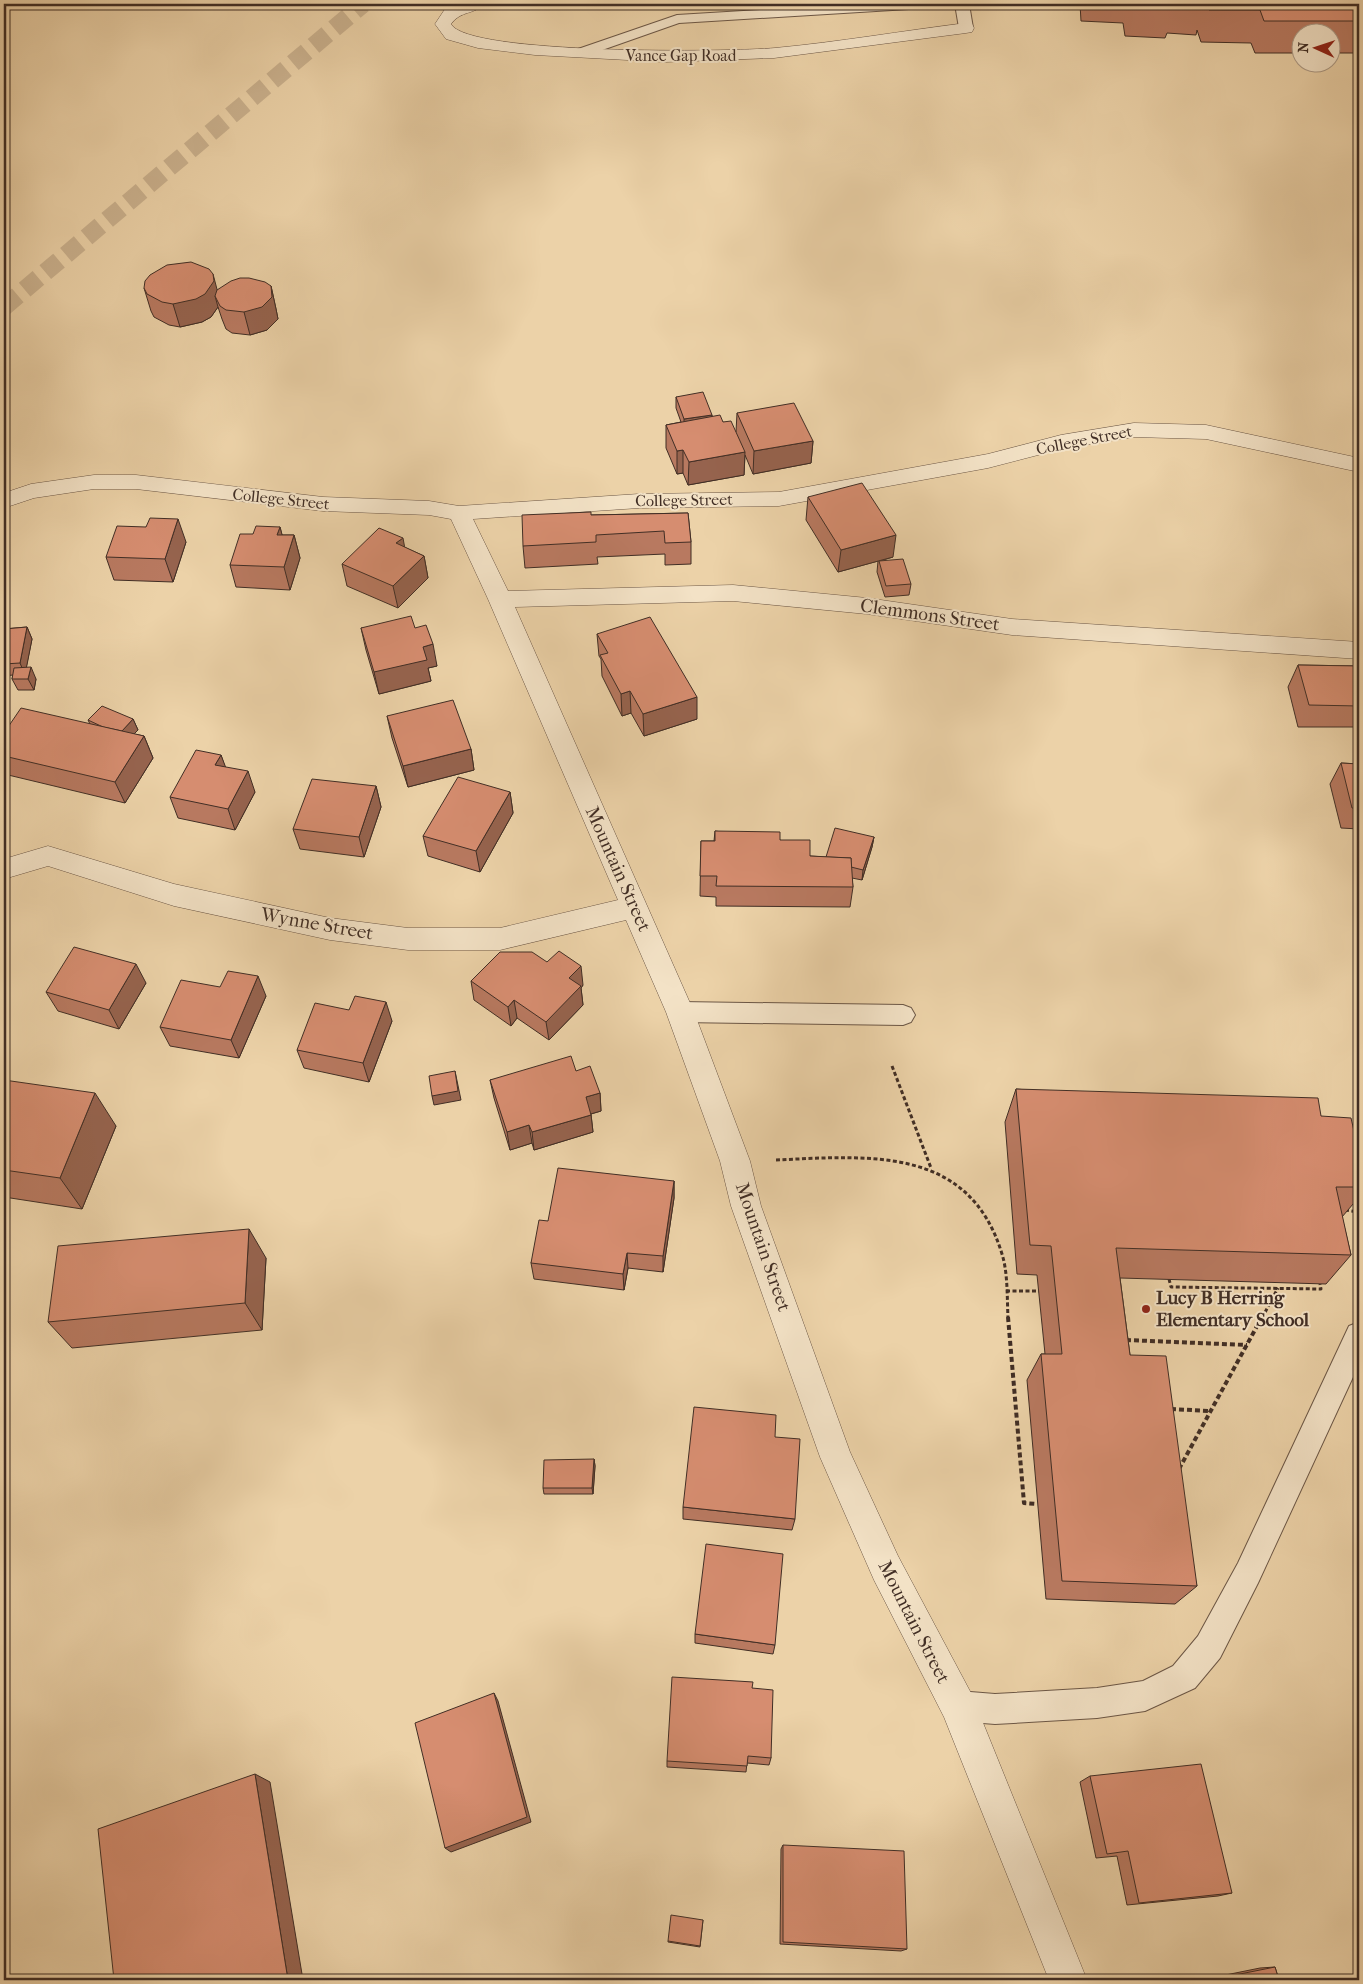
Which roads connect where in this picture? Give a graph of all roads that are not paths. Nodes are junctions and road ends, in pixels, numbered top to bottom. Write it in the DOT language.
graph roads {
  1 [pos="475,4"];
  2 [pos="925,4"];
  3 [pos="962,4"];
  4 [pos="966,28"];
  5 [pos="584,52"];
  6 [pos="1359,465"];
  7 [pos="4,501"];
  8 [pos="459,513"];
  9 [pos="500,599"];
  10 [pos="1359,650"];
  11 [pos="4,869"];
  12 [pos="635,907"];
  13 [pos="680,1012"];
  14 [pos="903,1015"];
  15 [pos="1359,1335"];
  16 [pos="958,1706"];
  17 [pos="1068,1980"];
  1 -- 5 [label="street, Vance Gap Road"];
  2 -- 5 [label="lane"];
  3 -- 4 [label="lane"];
  4 -- 5 [label="street, Vance Gap Road"];
  6 -- 8 [label="street, College Street"];
  7 -- 8 [label="street, College Street"];
  8 -- 9 [label="street, Mountain Street"];
  9 -- 10 [label="street, Clemmons Street"];
  9 -- 12 [label="street, Mountain Street"];
  11 -- 12 [label="street, Wynne Street"];
  12 -- 13 [label="street, Mountain Street"];
  13 -- 14 [label="lane"];
  13 -- 16 [label="street, Mountain Street"];
  15 -- 16 [label="lane"];
  16 -- 17 [label="street, Mountain Street"];
}
